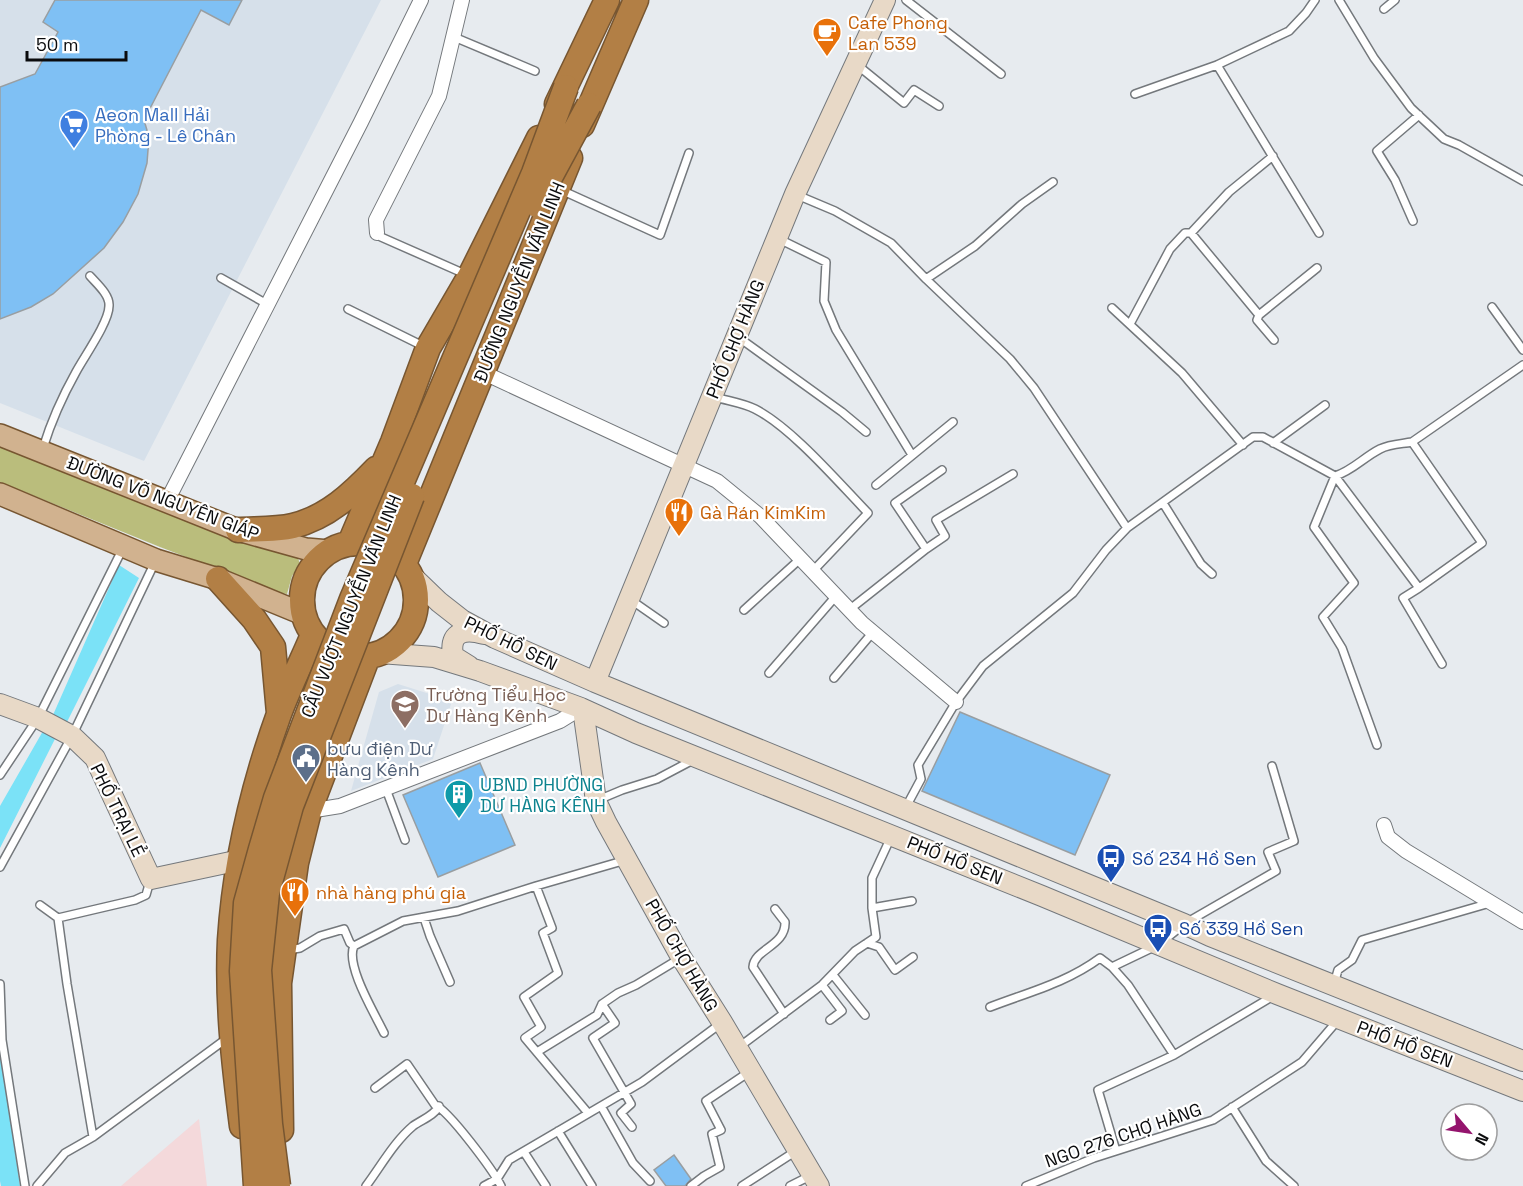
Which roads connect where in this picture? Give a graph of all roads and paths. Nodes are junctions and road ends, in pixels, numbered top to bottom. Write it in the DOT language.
graph roads {
  1 [pos="421,0"];
  2 [pos="462,0"];
  3 [pos="607,0"];
  4 [pos="636,0"];
  5 [pos="885,0"];
  6 [pos="906,0"];
  7 [pos="1315,0"];
  8 [pos="1339,0"];
  9 [pos="1395,0"];
  10 [pos="1384,9"];
  11 [pos="454,37"];
  12 [pos="855,64"];
  13 [pos="1217,65"];
  14 [pos="535,71"];
  15 [pos="1001,74"];
  16 [pos="567,87"];
  17 [pos="1135,94"];
  18 [pos="589,105"];
  19 [pos="939,106"];
  20 [pos="1419,116"];
  21 [pos="689,153"];
  22 [pos="1273,156"];
  23 [pos="1523,181"];
  24 [pos="1053,182"];
  25 [pos="558,188"];
  26 [pos="795,194"];
  27 [pos="1413,221"];
  28 [pos="377,233"];
  29 [pos="1191,233"];
  30 [pos="1319,233"];
  31 [pos="776,238"];
  32 [pos="1317,268"];
  33 [pos="90,276"];
  34 [pos="470,276"];
  35 [pos="220,278"];
  36 [pos="926,279"];
  37 [pos="267,304"];
  38 [pos="1492,307"];
  39 [pos="1112,308"];
  40 [pos="348,309"];
  41 [pos="1259,315"];
  42 [pos="1130,324"];
  43 [pos="736,336"];
  44 [pos="1274,340"];
  45 [pos="428,348"];
  46 [pos="1523,350"];
  47 [pos="1523,365"];
  48 [pos="482,372"];
  49 [pos="711,396"];
  50 [pos="1325,405"];
  51 [pos="953,422"];
  52 [pos="866,432"];
  53 [pos="0,435"];
  54 [pos="1273,442"];
  55 [pos="1412,442"];
  56 [pos="1243,445"];
  57 [pos="389,450"];
  58 [pos="42,451"];
  59 [pos="447,455"];
  60 [pos="912,455"];
  61 [pos="684,466"];
  62 [pos="942,470"];
  63 [pos="1013,474"];
  64 [pos="1335,476"];
  65 [pos="876,485"];
  66 [pos="0,494"];
  67 [pos="166,503"];
  68 [pos="1163,503"];
  69 [pos="1128,528"];
  70 [pos="238,530"];
  71 [pos="124,546"];
  72 [pos="340,547"];
  73 [pos="926,549"];
  74 [pos="800,559"];
  75 [pos="156,560"];
  76 [pos="407,569"];
  77 [pos="812,572"];
  78 [pos="1212,574"];
  79 [pos="218,579"];
  80 [pos="1419,588"];
  81 [pos="836,596"];
  82 [pos="629,599"];
  83 [pos="744,610"];
  84 [pos="849,610"];
  85 [pos="664,623"];
  86 [pos="308,624"];
  87 [pos="873,632"];
  88 [pos="495,638"];
  89 [pos="374,655"];
  90 [pos="1442,664"];
  91 [pos="480,671"];
  92 [pos="769,673"];
  93 [pos="834,678"];
  94 [pos="595,682"];
  95 [pos="956,702"];
  96 [pos="0,704"];
  97 [pos="582,709"];
  98 [pos="279,714"];
  99 [pos="38,718"];
  100 [pos="72,736"];
  101 [pos="272,738"];
  102 [pos="1377,745"];
  103 [pos="330,755"];
  104 [pos="698,757"];
  105 [pos="1272,766"];
  106 [pos="0,775"];
  107 [pos="386,789"];
  108 [pos="596,801"];
  109 [pos="904,808"];
  110 [pos="309,811"];
  111 [pos="1384,825"];
  112 [pos="893,835"];
  113 [pos="405,840"];
  114 [pos="240,860"];
  115 [pos="628,860"];
  116 [pos="0,867"];
  117 [pos="151,879"];
  118 [pos="536,886"];
  119 [pos="912,901"];
  120 [pos="1490,903"];
  121 [pos="40,905"];
  122 [pos="872,908"];
  123 [pos="775,909"];
  124 [pos="58,918"];
  125 [pos="424,918"];
  126 [pos="1523,922"];
  127 [pos="1184,924"];
  128 [pos="1210,936"];
  129 [pos="867,943"];
  130 [pos="1158,945"];
  131 [pos="354,946"];
  132 [pos="284,949"];
  133 [pos="681,957"];
  134 [pos="913,957"];
  135 [pos="1201,963"];
  136 [pos="1112,968"];
  137 [pos="833,975"];
  138 [pos="450,982"];
  139 [pos="0,984"];
  140 [pos="822,985"];
  141 [pos="1333,986"];
  142 [pos="1277,994"];
  143 [pos="602,1004"];
  144 [pos="990,1007"];
  145 [pos="784,1014"];
  146 [pos="865,1015"];
  147 [pos="1339,1018"];
  148 [pos="830,1020"];
  149 [pos="722,1022"];
  150 [pos="384,1034"];
  151 [pos="231,1036"];
  152 [pos="737,1049"];
  153 [pos="537,1052"];
  154 [pos="1174,1055"];
  155 [pos="1523,1061"];
  156 [pos="751,1071"];
  157 [pos="375,1088"];
  158 [pos="1523,1091"];
  159 [pos="625,1092"];
  160 [pos="439,1106"];
  161 [pos="601,1106"];
  162 [pos="1232,1107"];
  163 [pos="588,1113"];
  164 [pos="632,1127"];
  165 [pos="558,1131"];
  166 [pos="93,1137"];
  167 [pos="798,1150"];
  168 [pos="1116,1151"];
  169 [pos="524,1152"];
  170 [pos="816,1180"];
  171 [pos="650,1181"];
  172 [pos="499,1182"];
  173 [pos="25,1186"];
  174 [pos="37,1186"];
  175 [pos="254,1186"];
  176 [pos="278,1186"];
  177 [pos="366,1186"];
  178 [pos="484,1186"];
  179 [pos="546,1186"];
  180 [pos="592,1186"];
  181 [pos="692,1186"];
  182 [pos="743,1186"];
  183 [pos="790,1186"];
  184 [pos="1026,1186"];
  185 [pos="1294,1186"];
  1 -- 37 [label="street"];
  2 -- 11 [label="street"];
  3 -- 16 [label="highway"];
  4 -- 18 [label="highway, ĐƯỜNG NGUYỄN VĂN LINH"];
  5 -- 12 [label="main road, PHỐ CHỢ HÀNG"];
  6 -- 15 [label="lane"];
  7 -- 13 [label="lane"];
  8 -- 20 [label="lane"];
  9 -- 10 [label="lane"];
  11 -- 14 [label="lane"];
  11 -- 28 [label="street"];
  12 -- 19 [label="lane"];
  12 -- 26 [label="main road, PHỐ CHỢ HÀNG"];
  13 -- 17 [label="lane"];
  13 -- 22 [label="lane"];
  16 -- 34 [label="highway"];
  16 -- 175 [label="highway, CẦU VƯỢT NGUYỄN VĂN LINH, bridge"];
  18 -- 25 [label="highway, ĐƯỜNG NGUYỄN VĂN LINH"];
  18 -- 176 [label="highway, CẦU VƯỢT NGUYỄN VĂN LINH, bridge"];
  20 -- 23 [label="lane"];
  20 -- 27 [label="lane"];
  21 -- 25 [label="lane"];
  22 -- 29 [label="lane"];
  22 -- 30 [label="lane"];
  24 -- 36 [label="lane"];
  25 -- 48 [label="highway, ĐƯỜNG NGUYỄN VĂN LINH"];
  26 -- 31 [label="main road, PHỐ CHỢ HÀNG"];
  26 -- 36 [label="lane"];
  28 -- 34 [label="lane"];
  29 -- 41 [label="lane"];
  29 -- 42 [label="lane"];
  31 -- 43 [label="main road, PHỐ CHỢ HÀNG"];
  31 -- 60 [label="lane"];
  32 -- 41 [label="lane"];
  33 -- 58 [label="lane"];
  34 -- 45 [label="highway"];
  35 -- 37 [label="lane"];
  36 -- 69 [label="lane"];
  37 -- 67 [label="street"];
  38 -- 46 [label="lane"];
  39 -- 42 [label="lane"];
  40 -- 45 [label="lane"];
  41 -- 44 [label="lane"];
  42 -- 56 [label="lane"];
  43 -- 49 [label="main road, PHỐ CHỢ HÀNG"];
  43 -- 52 [label="lane"];
  45 -- 57 [label="highway"];
  47 -- 55 [label="lane"];
  48 -- 59 [label="highway, ĐƯỜNG NGUYỄN VĂN LINH"];
  48 -- 61 [label="street"];
  49 -- 61 [label="main road, PHỐ CHỢ HÀNG"];
  49 -- 77 [label="lane"];
  50 -- 54 [label="lane"];
  51 -- 60 [label="lane"];
  53 -- 58 [label="main road, ĐƯỜNG VÕ NGUYÊN GIÁP"];
  54 -- 56 [label="lane"];
  54 -- 64 [label="lane"];
  55 -- 64 [label="lane"];
  55 -- 80 [label="lane"];
  56 -- 68 [label="lane"];
  57 -- 59 [label="highway"];
  57 -- 70 [label="highway"];
  57 -- 72 [label="highway"];
  58 -- 67 [label="main road, ĐƯỜNG VÕ NGUYÊN GIÁP"];
  59 -- 76 [label="highway, ĐƯỜNG NGUYỄN VĂN LINH"];
  60 -- 65 [label="lane"];
  61 -- 74 [label="street"];
  61 -- 82 [label="main road, PHỐ CHỢ HÀNG"];
  62 -- 73 [label="lane"];
  63 -- 73 [label="lane"];
  64 -- 80 [label="lane"];
  64 -- 102 [label="lane"];
  66 -- 71 [label="main road"];
  67 -- 70 [label="main road, ĐƯỜNG VÕ NGUYÊN GIÁP"];
  68 -- 69 [label="lane"];
  68 -- 78 [label="lane"];
  69 -- 95 [label="lane"];
  70 -- 72 [label="main road, ĐƯỜNG VÕ NGUYÊN GIÁP"];
  71 -- 75 [label="main road"];
  71 -- 99 [label="lane"];
  72 -- 76 [label="highway"];
  72 -- 86 [label="highway"];
  73 -- 84 [label="lane"];
  74 -- 77 [label="street"];
  74 -- 83 [label="lane"];
  75 -- 79 [label="main road"];
  75 -- 100 [label="lane"];
  76 -- 88 [label="main road, PHỐ HỒ SEN"];
  76 -- 89 [label="highway"];
  77 -- 81 [label="street"];
  79 -- 86 [label="main road"];
  79 -- 98 [label="highway"];
  80 -- 90 [label="lane"];
  81 -- 84 [label="street"];
  81 -- 92 [label="lane"];
  82 -- 85 [label="lane"];
  82 -- 94 [label="main road, PHỐ CHỢ HÀNG"];
  84 -- 87 [label="street"];
  86 -- 89 [label="highway"];
  86 -- 98 [label="highway"];
  87 -- 93 [label="lane"];
  87 -- 95 [label="street"];
  88 -- 91 [label="main road"];
  88 -- 94 [label="main road, PHỐ HỒ SEN"];
  89 -- 91 [label="main road, PHỐ HỒ SEN"];
  89 -- 103 [label="highway"];
  91 -- 97 [label="main road, PHỐ HỒ SEN"];
  94 -- 109 [label="main road, PHỐ HỒ SEN"];
  95 -- 109 [label="lane"];
  96 -- 99 [label="main road, PHỐ TRẠI LẺ"];
  97 -- 104 [label="main road, PHỐ HỒ SEN"];
  97 -- 107 [label="street"];
  97 -- 108 [label="main road, PHỐ CHỢ HÀNG"];
  98 -- 101 [label="highway"];
  99 -- 100 [label="main road, PHỐ TRẠI LẺ"];
  99 -- 106 [label="lane"];
  100 -- 116 [label="lane"];
  100 -- 117 [label="main road, PHỐ TRẠI LẺ"];
  101 -- 103 [label="highway"];
  101 -- 114 [label="highway"];
  103 -- 110 [label="highway"];
  104 -- 108 [label="lane"];
  104 -- 112 [label="main road, PHỐ HỒ SEN"];
  105 -- 127 [label="lane"];
  107 -- 110 [label="street"];
  107 -- 113 [label="lane"];
  108 -- 115 [label="main road, PHỐ CHỢ HÀNG"];
  109 -- 127 [label="main road, PHỐ HỒ SEN"];
  110 -- 132 [label="highway"];
  111 -- 120 [label="street"];
  112 -- 122 [label="lane"];
  112 -- 130 [label="main road, PHỐ HỒ SEN"];
  114 -- 117 [label="main road, PHỐ TRẠI LẺ"];
  114 -- 151 [label="highway"];
  115 -- 118 [label="lane"];
  115 -- 133 [label="main road, PHỐ CHỢ HÀNG"];
  117 -- 124 [label="lane"];
  118 -- 125 [label="lane"];
  118 -- 153 [label="lane"];
  119 -- 122 [label="lane"];
  120 -- 126 [label="street"];
  120 -- 141 [label="lane"];
  121 -- 124 [label="lane"];
  122 -- 129 [label="lane"];
  123 -- 145 [label="lane"];
  124 -- 166 [label="lane"];
  125 -- 131 [label="lane"];
  125 -- 138 [label="lane"];
  127 -- 128 [label="main road, PHỐ HỒ SEN"];
  127 -- 130 [label="lane"];
  128 -- 135 [label="main road"];
  128 -- 141 [label="main road, PHỐ HỒ SEN"];
  129 -- 134 [label="lane"];
  129 -- 137 [label="lane"];
  130 -- 135 [label="main road, PHỐ HỒ SEN"];
  130 -- 136 [label="lane"];
  131 -- 132 [label="lane"];
  131 -- 150 [label="lane"];
  132 -- 176 [label="highway"];
  133 -- 143 [label="lane"];
  133 -- 149 [label="main road, PHỐ CHỢ HÀNG"];
  135 -- 142 [label="main road, PHỐ HỒ SEN"];
  136 -- 144 [label="lane"];
  136 -- 154 [label="lane"];
  137 -- 140 [label="lane"];
  137 -- 146 [label="lane"];
  139 -- 173 [label="lane"];
  140 -- 145 [label="lane"];
  140 -- 148 [label="lane"];
  141 -- 155 [label="main road, PHỐ HỒ SEN"];
  142 -- 147 [label="main road, PHỐ HỒ SEN"];
  142 -- 154 [label="lane"];
  143 -- 153 [label="lane"];
  143 -- 159 [label="lane"];
  145 -- 152 [label="lane"];
  147 -- 158 [label="main road, PHỐ HỒ SEN"];
  147 -- 162 [label="lane, NGO 276 CHỢ HÀNG"];
  149 -- 152 [label="main road, PHỐ CHỢ HÀNG"];
  149 -- 159 [label="lane"];
  151 -- 166 [label="lane"];
  151 -- 175 [label="highway"];
  152 -- 156 [label="main road, PHỐ CHỢ HÀNG"];
  153 -- 163 [label="lane"];
  154 -- 168 [label="lane"];
  156 -- 167 [label="main road, PHỐ CHỢ HÀNG"];
  156 -- 181 [label="lane"];
  157 -- 160 [label="lane"];
  159 -- 161 [label="lane"];
  159 -- 164 [label="lane"];
  160 -- 172 [label="lane"];
  160 -- 177 [label="lane"];
  161 -- 163 [label="lane"];
  161 -- 171 [label="lane"];
  162 -- 168 [label="lane, NGO 276 CHỢ HÀNG"];
  162 -- 185 [label="lane"];
  163 -- 165 [label="lane"];
  165 -- 169 [label="lane"];
  165 -- 180 [label="lane"];
  166 -- 174 [label="lane"];
  167 -- 170 [label="main road, PHỐ CHỢ HÀNG"];
  167 -- 182 [label="lane"];
  168 -- 184 [label="lane, NGO 276 CHỢ HÀNG"];
  169 -- 172 [label="lane"];
  169 -- 179 [label="lane"];
  170 -- 183 [label="lane"];
  172 -- 178 [label="lane"];
}
